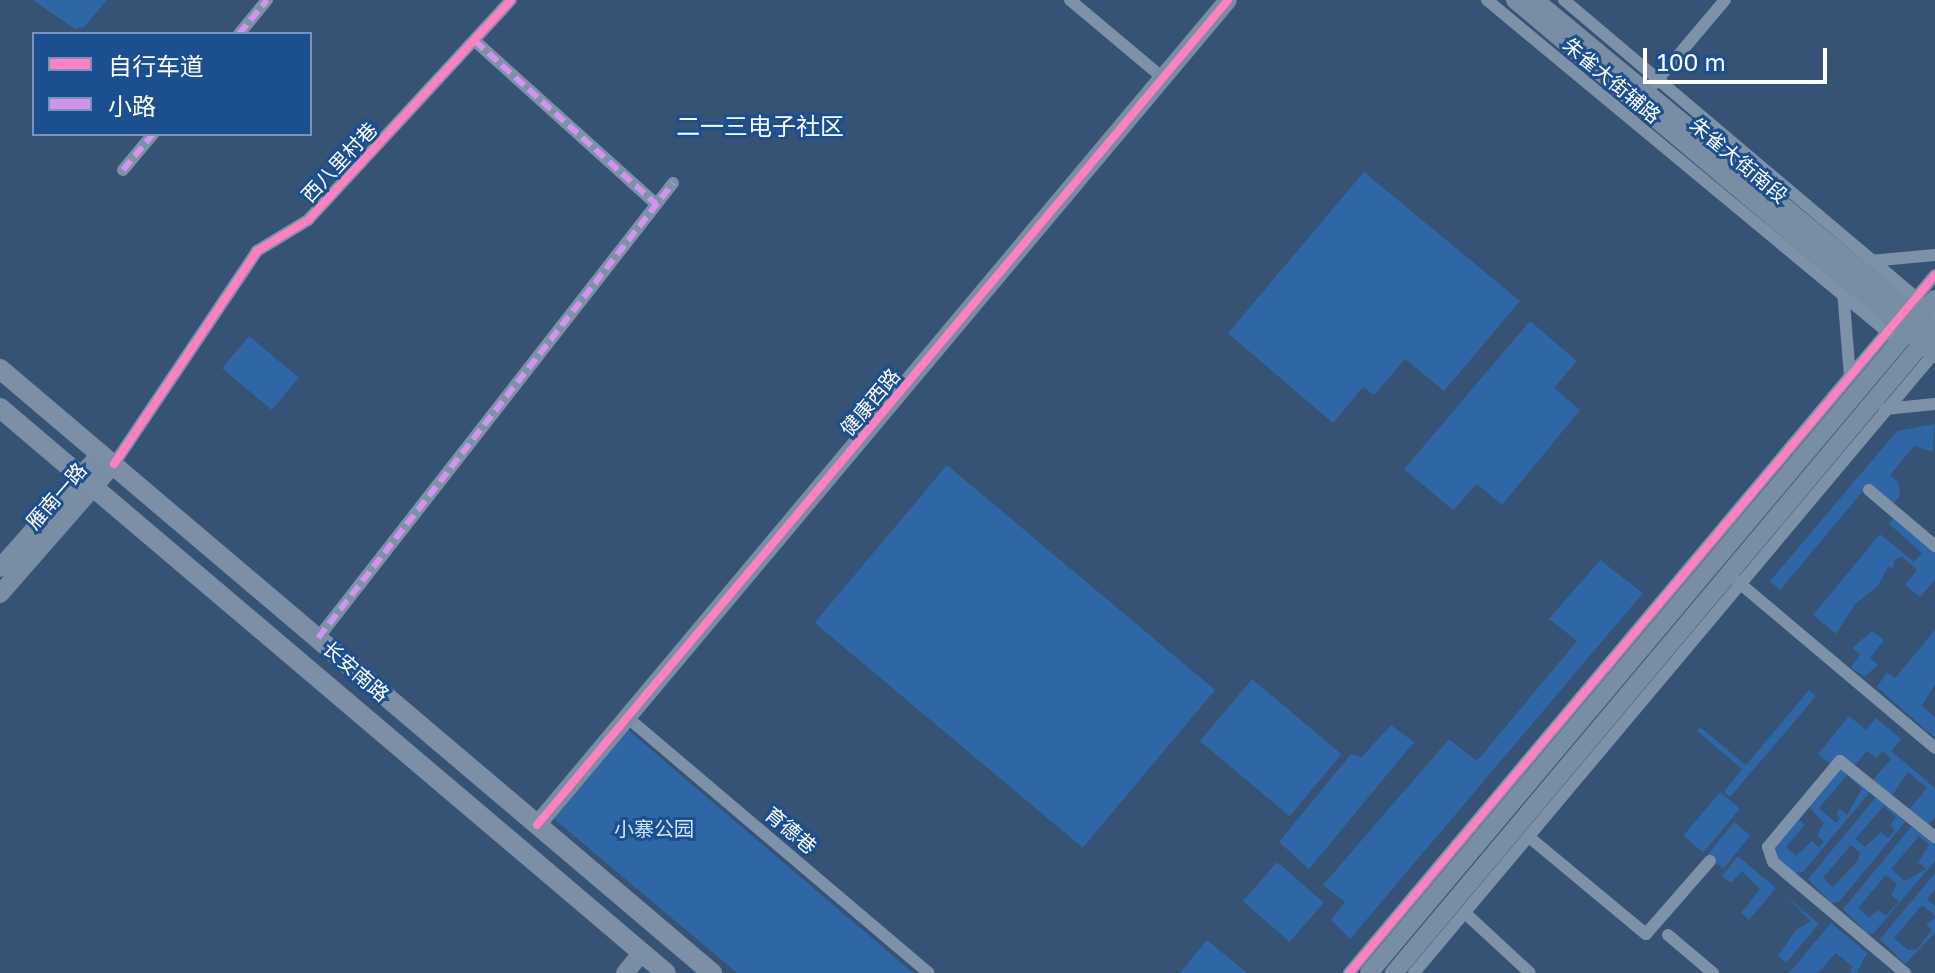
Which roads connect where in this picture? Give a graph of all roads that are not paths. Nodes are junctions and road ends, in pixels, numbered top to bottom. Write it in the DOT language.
graph roads {
  1 [pos="267,0"];
  2 [pos="511,0"];
  3 [pos="1070,0"];
  4 [pos="1228,0"];
  5 [pos="1487,0"];
  6 [pos="1515,0"];
  7 [pos="1535,0"];
  8 [pos="1564,0"];
  9 [pos="1725,0"];
  10 [pos="241,32"];
  11 [pos="475,41"];
  12 [pos="1163,78"];
  13 [pos="1652,86"];
  14 [pos="151,136"];
  15 [pos="123,170"];
  16 [pos="673,183"];
  17 [pos="656,204"];
  18 [pos="1935,255"];
  19 [pos="1852,274"];
  20 [pos="1935,275"];
  21 [pos="1922,333"];
  22 [pos="0,369"];
  23 [pos="1850,375"];
  24 [pos="1859,404"];
  25 [pos="1935,404"];
  26 [pos="0,408"];
  27 [pos="1888,408"];
  28 [pos="108,458"];
  29 [pos="87,482"];
  30 [pos="1869,490"];
  31 [pos="1935,546"];
  32 [pos="0,568"];
  33 [pos="1734,579"];
  34 [pos="0,594"];
  35 [pos="318,638"];
  36 [pos="628,718"];
  37 [pos="1935,748"];
  38 [pos="537,825"];
  39 [pos="1529,837"];
  40 [pos="1935,837"];
  41 [pos="1710,861"];
  42 [pos="1465,913"];
  43 [pos="1668,935"];
  44 [pos="642,953"];
  45 [pos="625,973"];
  46 [pos="666,973"];
  47 [pos="712,973"];
  48 [pos="929,973"];
  49 [pos="1349,973"];
  50 [pos="1369,973"];
  51 [pos="1394,973"];
  52 [pos="1414,973"];
  53 [pos="1530,973"];
  54 [pos="1713,973"];
  55 [pos="1905,973"];
  1 -- 10 [label="street"];
  2 -- 11 [label="street, 西八里村巷"];
  3 -- 12 [label="street"];
  4 -- 12 [label="main road, 健康西路"];
  5 -- 19 [label="street, 朱雀大街辅路"];
  6 -- 19 [label="main road, 朱雀大街南段"];
  7 -- 13 [label="main road, 朱雀大街南段"];
  8 -- 13 [label="street, 朱雀大街辅路"];
  9 -- 13 [label="street"];
  11 -- 17 [label="street"];
  11 -- 28 [label="street, 西八里村巷"];
  12 -- 36 [label="main road, 健康西路"];
  13 -- 19 [label="main road, 朱雀大街南段"];
  14 -- 15 [label="street"];
  16 -- 17 [label="street"];
  17 -- 35 [label="street"];
  18 -- 19 [label="street"];
  19 -- 21 [label="main road, 朱雀大街南段"];
  19 -- 21 [label="street, 朱雀大街辅路"];
  19 -- 23 [label="street"];
  20 -- 21 [label="street"];
  21 -- 23 [label="street"];
  21 -- 24 [label="main road"];
  21 -- 27 [label="street"];
  22 -- 28 [label="main road, 长安南路"];
  23 -- 24 [label="street"];
  23 -- 49 [label="street"];
  24 -- 27 [label="street"];
  24 -- 33 [label="main road"];
  24 -- 50 [label="main road"];
  25 -- 27 [label="street"];
  26 -- 29 [label="main road, 长安南路"];
  27 -- 33 [label="street"];
  28 -- 29 [label="main road, 雁南一路"];
  28 -- 35 [label="main road, 长安南路"];
  29 -- 32 [label="main road, 雁南一路"];
  29 -- 34 [label="main road, 雁南一路"];
  29 -- 44 [label="main road, 长安南路"];
  30 -- 31 [label="street"];
  33 -- 37 [label="street"];
  33 -- 39 [label="street"];
  33 -- 51 [label="main road"];
  35 -- 38 [label="main road, 长安南路"];
  36 -- 38 [label="main road, 健康西路"];
  36 -- 48 [label="street, 育德巷"];
  38 -- 47 [label="main road, 长安南路"];
  39 -- 41 [label="street"];
  39 -- 42 [label="street"];
  40 -- 55 [label="street"];
  42 -- 52 [label="street"];
  42 -- 53 [label="street"];
  43 -- 54 [label="street"];
  44 -- 45 [label="main road"];
  44 -- 46 [label="main road, 长安南路"];
}
